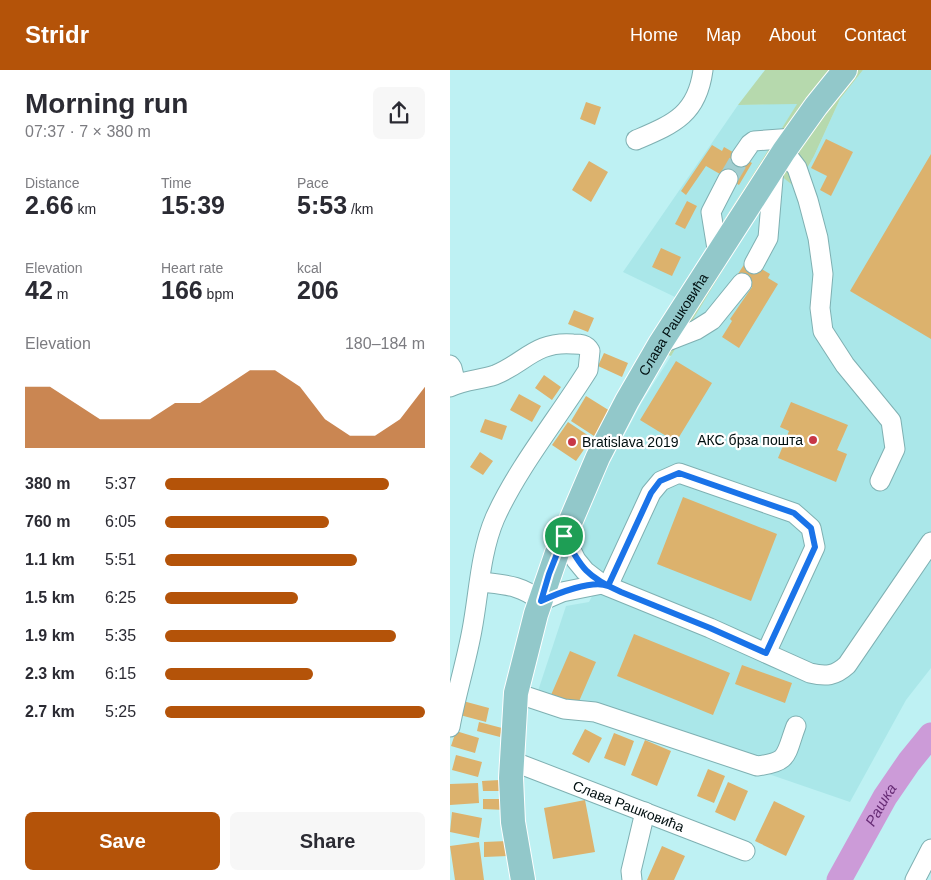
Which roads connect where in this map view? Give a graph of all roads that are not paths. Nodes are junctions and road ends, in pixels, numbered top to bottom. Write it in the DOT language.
graph roads {
  1 [pos="703,70"];
  2 [pos="845,70"];
  3 [pos="636,140"];
  4 [pos="784,152"];
  5 [pos="741,157"];
  6 [pos="728,179"];
  7 [pos="718,255"];
  8 [pos="754,264"];
  9 [pos="742,283"];
  10 [pos="660,344"];
  11 [pos="450,365"];
  12 [pos="458,384"];
  13 [pos="880,481"];
  14 [pos="564,536"];
  15 [pos="931,542"];
  16 [pos="481,582"];
  17 [pos="605,585"];
  18 [pos="541,601"];
  19 [pos="766,653"];
  20 [pos="516,693"];
  21 [pos="796,726"];
  22 [pos="450,727"];
  23 [pos="512,761"];
  24 [pos="645,812"];
  25 [pos="931,849"];
  26 [pos="744,851"];
  27 [pos="522,880"];
  28 [pos="632,880"];
  29 [pos="915,880"];
  1 -- 3 [label="street"];
  2 -- 4 [label="main road, Слава Рашковића"];
  4 -- 5 [label="street"];
  4 -- 7 [label="main road, Слава Рашковића"];
  4 -- 8 [label="street"];
  4 -- 13 [label="street"];
  6 -- 7 [label="street"];
  7 -- 10 [label="main road, Слава Рашковића"];
  9 -- 10 [label="street"];
  10 -- 14 [label="main road, Слава Рашковића"];
  11 -- 12 [label="street"];
  12 -- 16 [label="street"];
  14 -- 17 [label="street"];
  14 -- 18 [label="main road, Слава Рашковића"];
  15 -- 19 [label="street"];
  16 -- 18 [label="street"];
  16 -- 22 [label="street"];
  17 -- 18 [label="street"];
  17 -- 19 [label="street"];
  17 -- 19 [label="street"];
  18 -- 20 [label="main road, Слава Рашковића"];
  20 -- 21 [label="street"];
  20 -- 23 [label="main road, Слава Рашковића"];
  23 -- 24 [label="street, Слава Рашковића"];
  23 -- 27 [label="main road, Слава Рашковића"];
  24 -- 26 [label="street, Слава Рашковића"];
  24 -- 28 [label="street"];
  25 -- 29 [label="street"];
}
